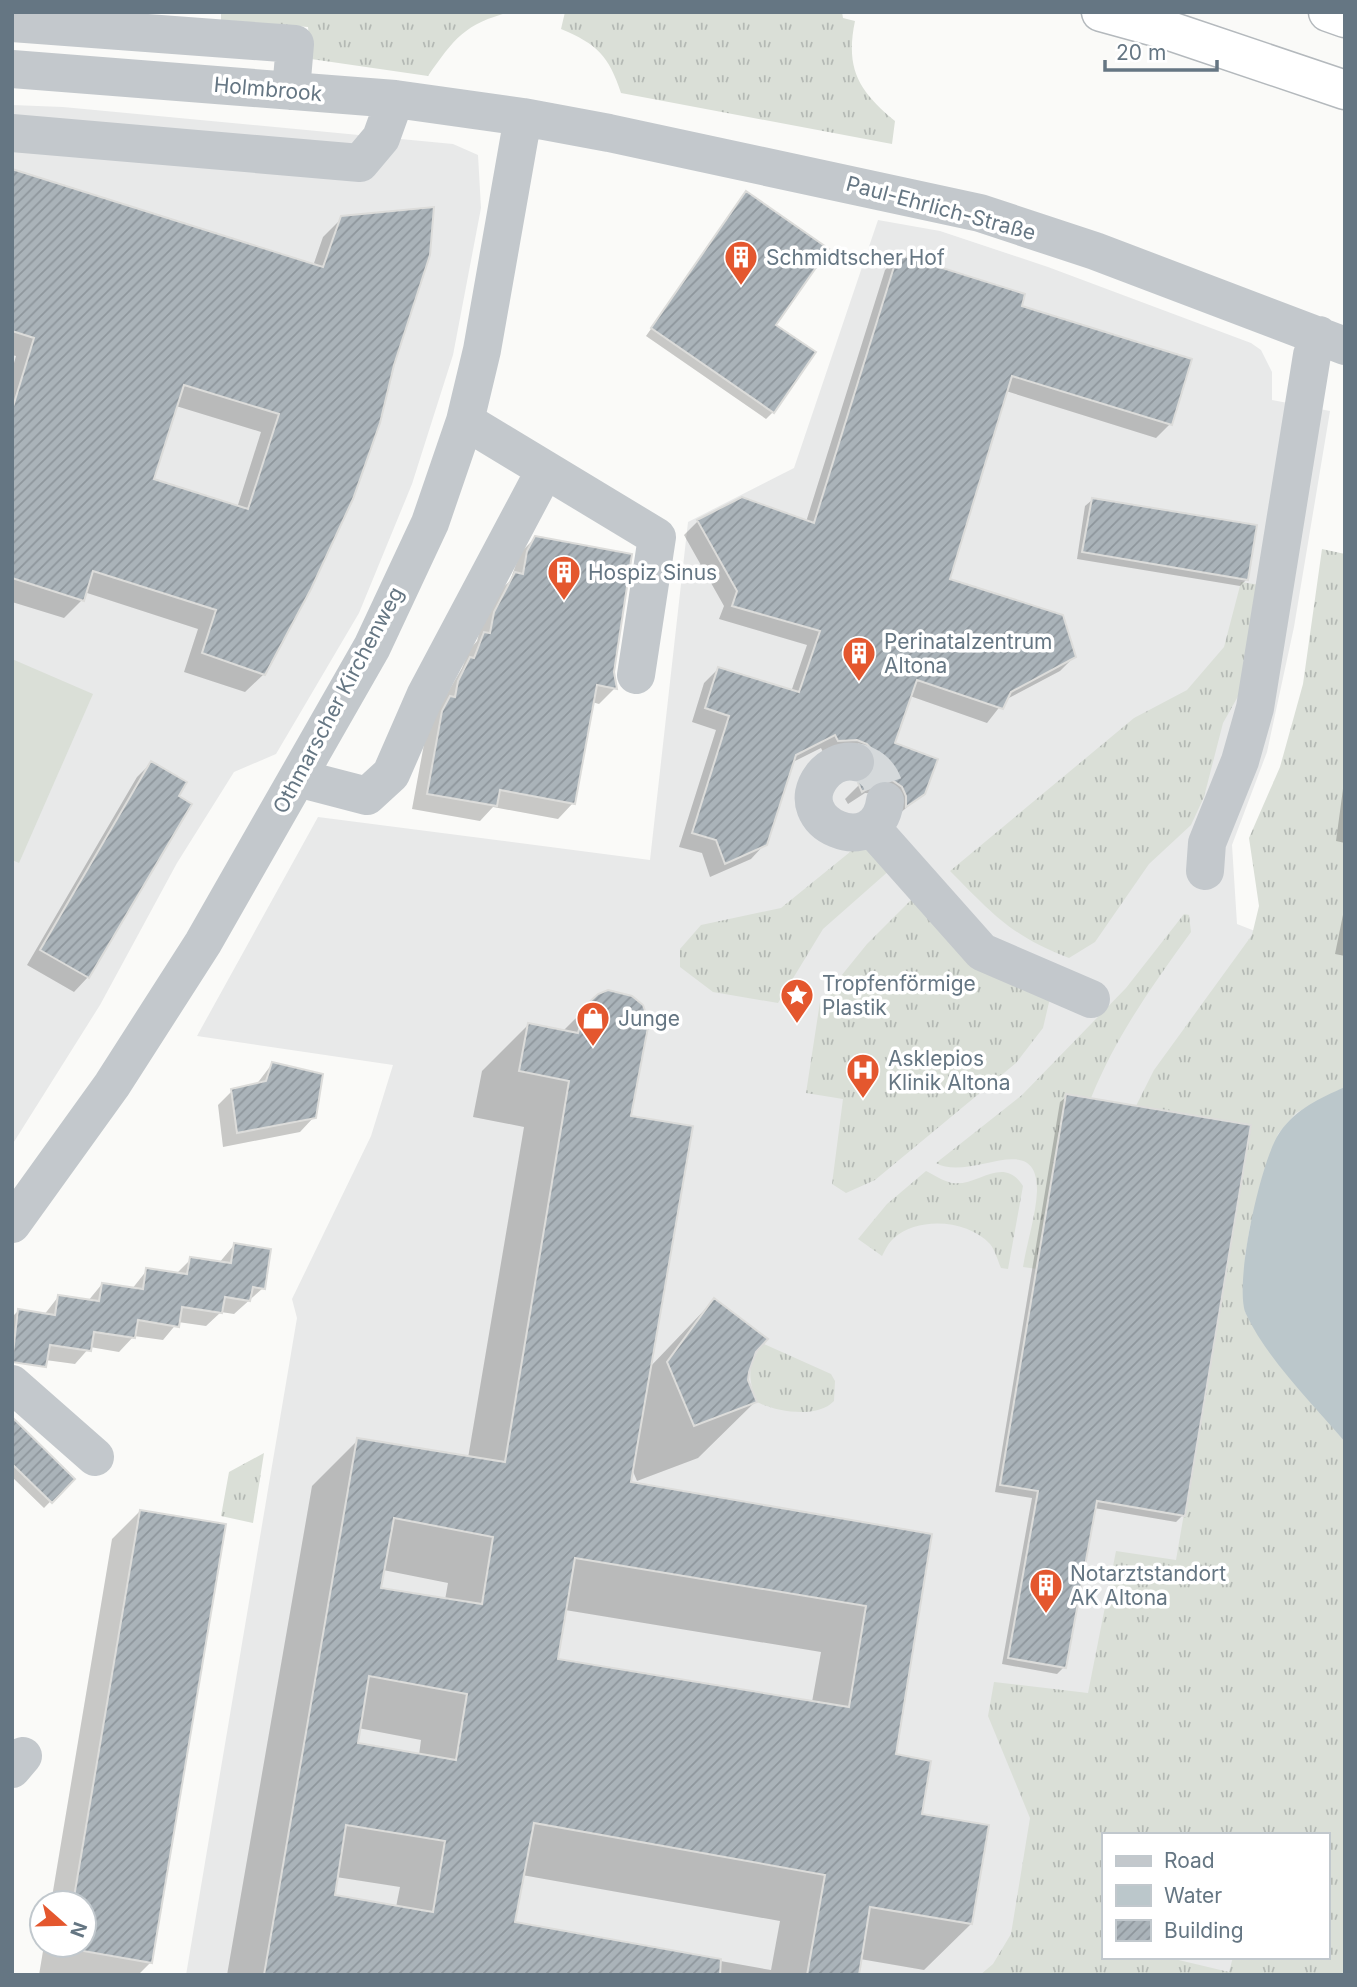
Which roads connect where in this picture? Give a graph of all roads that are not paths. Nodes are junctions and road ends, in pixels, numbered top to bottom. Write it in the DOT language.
graph roads {
  1 [pos="1101,12"];
  2 [pos="1328,12"];
  3 [pos="1345,18"];
  4 [pos="12,23"];
  5 [pos="12,69"];
  6 [pos="1345,90"];
  7 [pos="291,91"];
  8 [pos="395,99"];
  9 [pos="523,117"];
  10 [pos="12,133"];
  11 [pos="1332,341"];
  12 [pos="465,421"];
  13 [pos="545,470"];
  14 [pos="636,675"];
  15 [pos="855,762"];
  16 [pos="298,778"];
  17 [pos="1205,871"];
  18 [pos="1091,999"];
  19 [pos="12,1224"];
  20 [pos="12,1384"];
  21 [pos="95,1457"];
  1 -- 6 [label="highway"];
  2 -- 3 [label="highway"];
  4 -- 7 [label="street"];
  5 -- 7 [label="street, Holmbrook"];
  7 -- 8 [label="street, Holmbrook"];
  8 -- 9 [label="street, Holmbrook"];
  8 -- 10 [label="street"];
  9 -- 11 [label="street, Paul-Ehrlich-Straße"];
  9 -- 12 [label="street, Othmarscher Kirchenweg"];
  11 -- 17 [label="street"];
  12 -- 13 [label="street"];
  12 -- 16 [label="street, Othmarscher Kirchenweg"];
  13 -- 14 [label="street"];
  13 -- 16 [label="street"];
  15 -- 18 [label="street"];
  16 -- 19 [label="street, Othmarscher Kirchenweg"];
  20 -- 21 [label="street"];
}
